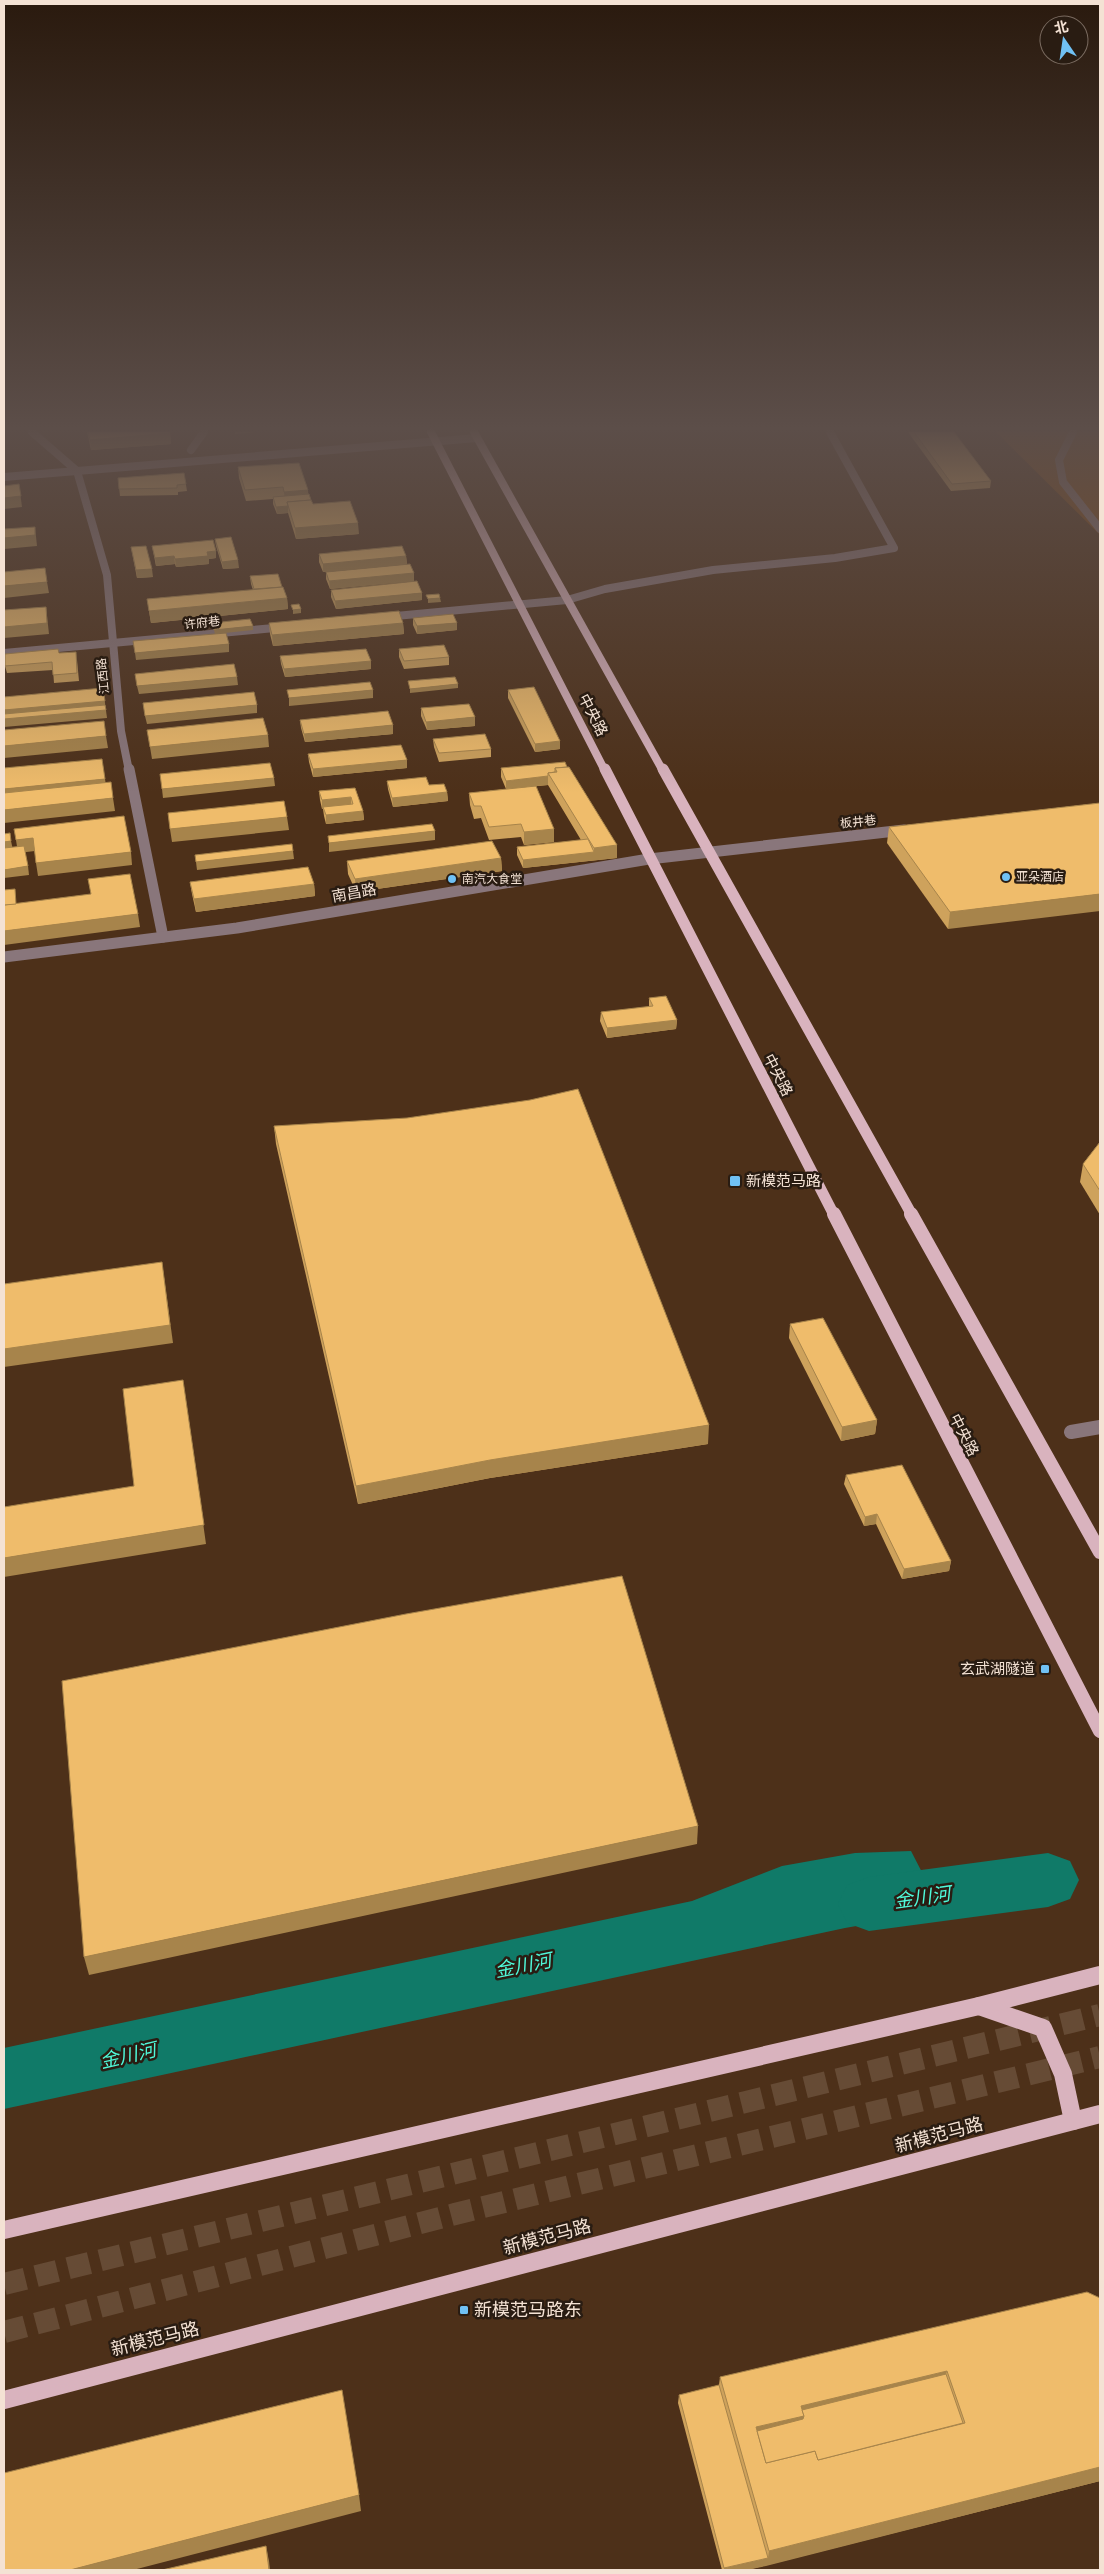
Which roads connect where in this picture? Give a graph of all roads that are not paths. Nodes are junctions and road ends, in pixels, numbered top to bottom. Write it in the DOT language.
graph roads {
  1 [pos="100,552"];
  2 [pos="492,552"];
  3 [pos="540,552"];
  4 [pos="870,552"];
  5 [pos="567,600"];
  6 [pos="519,604"];
  7 [pos="380,618"];
  8 [pos="291,626"];
  9 [pos="112,644"];
  10 [pos="4,653"];
  11 [pos="914,829"];
  12 [pos="708,852"];
  13 [pos="649,859"];
  14 [pos="163,937"];
  15 [pos="4,957"];
  16 [pos="1100,1428"];
  17 [pos="1071,1432"];
  18 [pos="1100,1552"];
  19 [pos="1100,1731"];
  20 [pos="1100,1975"];
  21 [pos="979,2006"];
  22 [pos="1100,2114"];
  23 [pos="1074,2122"];
  24 [pos="4,2230"];
  25 [pos="4,2400"];
  1 -- 9 [label="street, 江西路"];
  2 -- 6 [label="main road, 中央路"];
  3 -- 5 [label="main road"];
  4 -- 5 [label="street"];
  5 -- 6 [label="street"];
  5 -- 12 [label="main road"];
  6 -- 7 [label="street"];
  6 -- 13 [label="main road, 中央路"];
  8 -- 9 [label="street, 许府巷"];
  9 -- 10 [label="street, 许府巷"];
  9 -- 14 [label="street, 江西路"];
  11 -- 12 [label="street, 板井巷"];
  12 -- 13 [label="street, 南昌路"];
  12 -- 18 [label="main road"];
  13 -- 14 [label="street, 南昌路"];
  13 -- 19 [label="main road, 中央路"];
  14 -- 15 [label="street, 南昌路"];
  16 -- 17 [label="street"];
  20 -- 21 [label="main road"];
  21 -- 23 [label="main road"];
  21 -- 24 [label="main road"];
  22 -- 23 [label="main road, 新模范马路"];
  23 -- 25 [label="main road, 新模范马路"];
}
